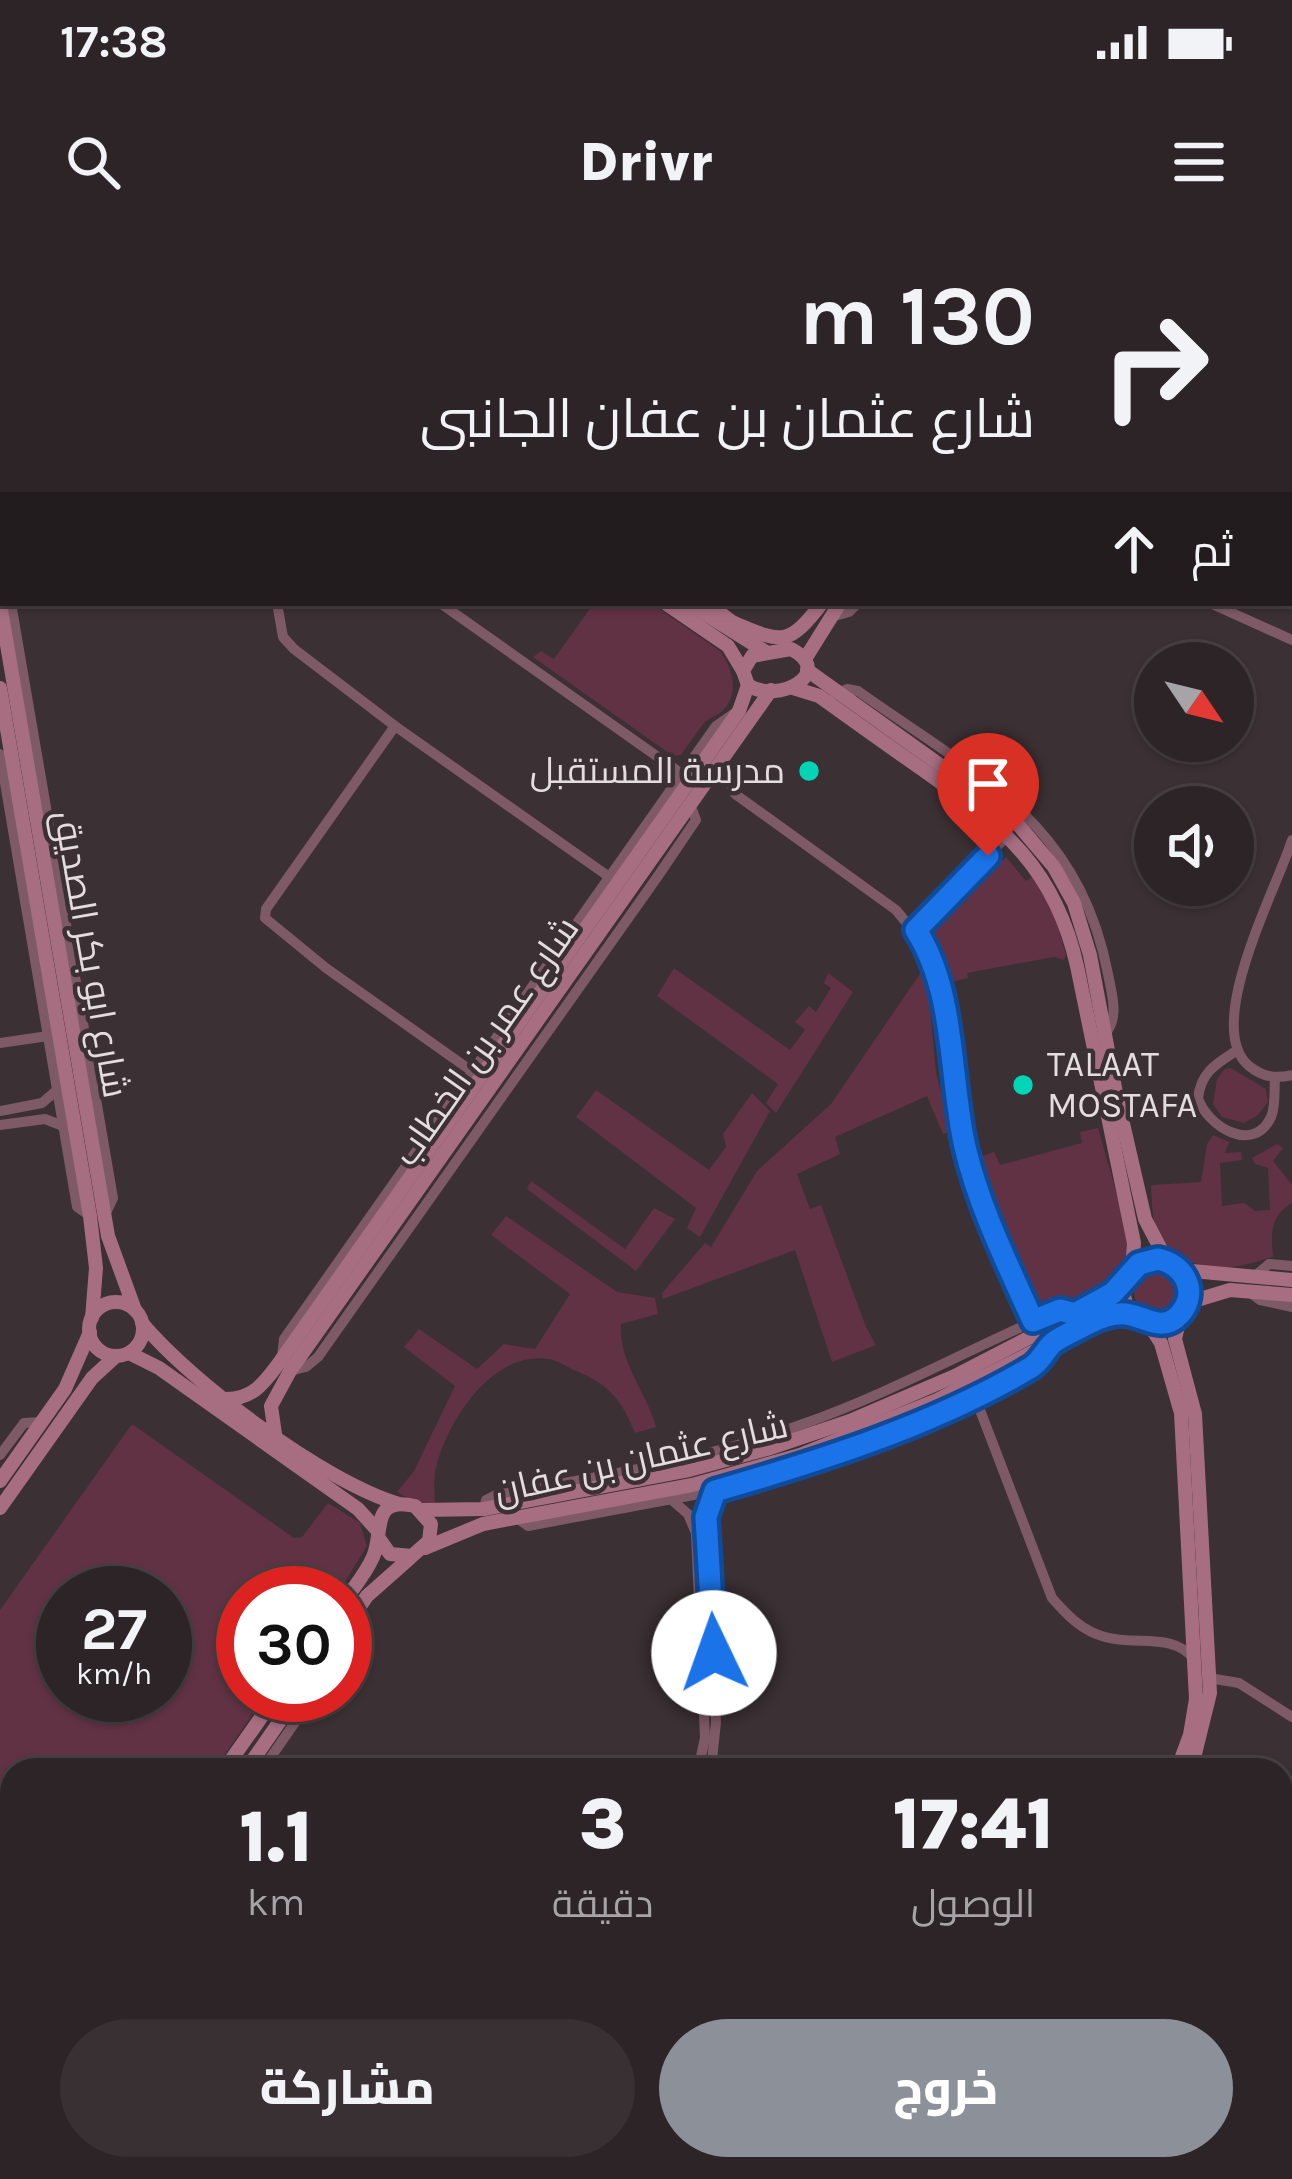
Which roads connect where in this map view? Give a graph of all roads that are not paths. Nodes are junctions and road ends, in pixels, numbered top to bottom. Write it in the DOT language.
graph roads {
  1 [pos="0,606"];
  2 [pos="12,606"];
  3 [pos="278,606"];
  4 [pos="444,606"];
  5 [pos="668,606"];
  6 [pos="693,606"];
  7 [pos="710,606"];
  8 [pos="1217,606"];
  9 [pos="831,608"];
  10 [pos="734,623"];
  11 [pos="1292,640"];
  12 [pos="773,651"];
  13 [pos="806,665"];
  14 [pos="746,678"];
  15 [pos="0,688"];
  16 [pos="793,688"];
  17 [pos="771,690"];
  18 [pos="835,694"];
  19 [pos="739,711"];
  20 [pos="395,726"];
  21 [pos="11,745"];
  22 [pos="903,748"];
  23 [pos="720,761"];
  24 [pos="682,774"];
  25 [pos="690,804"];
  26 [pos="1009,835"];
  27 [pos="1292,840"];
  28 [pos="614,880"];
  29 [pos="916,930"];
  30 [pos="519,1034"];
  31 [pos="1105,1035"];
  32 [pos="48,1036"];
  33 [pos="0,1043"];
  34 [pos="1236,1051"];
  35 [pos="473,1072"];
  36 [pos="1292,1075"];
  37 [pos="1275,1078"];
  38 [pos="57,1090"];
  39 [pos="0,1111"];
  40 [pos="0,1125"];
  41 [pos="64,1126"];
  42 [pos="97,1215"];
  43 [pos="1174,1266"];
  44 [pos="1292,1266"];
  45 [pos="1129,1276"];
  46 [pos="1292,1280"];
  47 [pos="1251,1282"];
  48 [pos="1292,1295"];
  49 [pos="1292,1307"];
  50 [pos="1184,1308"];
  51 [pos="1075,1314"];
  52 [pos="139,1316"];
  53 [pos="1140,1319"];
  54 [pos="1033,1321"];
  55 [pos="91,1325"];
  56 [pos="1051,1344"];
  57 [pos="123,1354"];
  58 [pos="286,1365"];
  59 [pos="975,1396"];
  60 [pos="226,1399"];
  61 [pos="42,1422"];
  62 [pos="275,1434"];
  63 [pos="0,1455"];
  64 [pos="691,1478"];
  65 [pos="0,1481"];
  66 [pos="715,1491"];
  67 [pos="673,1501"];
  68 [pos="399,1504"];
  69 [pos="0,1508"];
  70 [pos="484,1509"];
  71 [pos="422,1510"];
  72 [pos="517,1518"];
  73 [pos="377,1533"];
  74 [pos="418,1552"];
  75 [pos="367,1566"];
  76 [pos="372,1592"];
  77 [pos="1194,1624"];
  78 [pos="1168,1642"];
  79 [pos="1194,1659"];
  80 [pos="1209,1678"];
  81 [pos="1292,1718"];
  82 [pos="258,1722"];
  83 [pos="279,1722"];
  84 [pos="295,1722"];
  85 [pos="232,1758"];
  86 [pos="254,1758"];
  87 [pos="270,1758"];
  88 [pos="701,1758"];
  89 [pos="712,1758"];
  90 [pos="1181,1758"];
  91 [pos="1195,1758"];
  1 -- 21 [label="street, شارع ابو بكر الصديق"];
  2 -- 42 [label="street"];
  3 -- 20 [label="street"];
  4 -- 24 [label="street"];
  5 -- 14 [label="street"];
  6 -- 12 [label="street"];
  7 -- 10 [label="street"];
  8 -- 11 [label="street"];
  9 -- 10 [label="street"];
  9 -- 13 [label="street"];
  10 -- 12 [label="street"];
  12 -- 13 [label="street"];
  12 -- 14 [label="street"];
  13 -- 16 [label="street"];
  13 -- 18 [label="street"];
  14 -- 17 [label="street"];
  14 -- 19 [label="street, شارع عمر بن الخطاب"];
  15 -- 21 [label="street, شارع ابو بكر الصديق"];
  16 -- 17 [label="street"];
  16 -- 22 [label="street"];
  17 -- 23 [label="street, شارع عمر بن الخطاب"];
  18 -- 22 [label="street"];
  18 -- 31 [label="street"];
  19 -- 24 [label="street"];
  19 -- 28 [label="street, شارع عمر بن الخطاب"];
  20 -- 28 [label="street"];
  20 -- 35 [label="street"];
  21 -- 32 [label="street"];
  21 -- 42 [label="street, شارع ابو بكر الصديق"];
  22 -- 26 [label="street"];
  22 -- 31 [label="street"];
  23 -- 25 [label="street, شارع عمر بن الخطاب"];
  23 -- 29 [label="street"];
  24 -- 28 [label="street"];
  25 -- 30 [label="street, شارع عمر بن الخطاب"];
  25 -- 58 [label="street"];
  26 -- 29 [label="street"];
  26 -- 45 [label="street"];
  27 -- 34 [label="street"];
  28 -- 30 [label="street, شارع عمر بن الخطاب"];
  28 -- 35 [label="street"];
  29 -- 54 [label="street"];
  30 -- 58 [label="street, شارع عمر بن الخطاب"];
  31 -- 43 [label="street"];
  32 -- 33 [label="street"];
  32 -- 38 [label="street"];
  34 -- 37 [label="street"];
  34 -- 37 [label="street"];
  35 -- 58 [label="street"];
  36 -- 37 [label="street"];
  38 -- 39 [label="street"];
  38 -- 41 [label="street"];
  40 -- 41 [label="street"];
  41 -- 42 [label="street"];
  42 -- 52 [label="street, شارع ابو بكر الصديق"];
  42 -- 55 [label="street, شارع ابو بكر الصديق"];
  43 -- 45 [label="street"];
  43 -- 47 [label="street"];
  43 -- 50 [label="street"];
  44 -- 47 [label="street"];
  45 -- 51 [label="street, شارع عثمان بن عفان"];
  45 -- 53 [label="street"];
  46 -- 47 [label="street"];
  47 -- 48 [label="street"];
  47 -- 49 [label="street"];
  47 -- 50 [label="street"];
  50 -- 53 [label="street"];
  50 -- 80 [label="street"];
  51 -- 54 [label="street"];
  51 -- 64 [label="street, شارع عثمان بن عفان"];
  52 -- 55 [label="street"];
  52 -- 57 [label="street"];
  52 -- 60 [label="street"];
  53 -- 56 [label="street, شارع عثمان بن عفان"];
  53 -- 77 [label="street"];
  54 -- 70 [label="street"];
  55 -- 57 [label="street"];
  55 -- 61 [label="street"];
  56 -- 59 [label="street"];
  56 -- 64 [label="street, شارع عثمان بن عفان"];
  57 -- 69 [label="street"];
  57 -- 73 [label="street"];
  58 -- 60 [label="street, شارع عمر بن الخطاب"];
  58 -- 62 [label="street, شارع عمر بن الخطاب"];
  59 -- 66 [label="street"];
  59 -- 78 [label="street"];
  60 -- 62 [label="street"];
  61 -- 63 [label="street"];
  61 -- 65 [label="street"];
  62 -- 68 [label="street"];
  64 -- 70 [label="street, شارع عثمان بن عفان"];
  64 -- 72 [label="street, شارع عثمان بن عفان"];
  66 -- 67 [label="street"];
  66 -- 89 [label="street"];
  67 -- 72 [label="street"];
  67 -- 88 [label="street"];
  68 -- 71 [label="street"];
  68 -- 73 [label="street"];
  70 -- 71 [label="street, شارع عثمان بن عفان"];
  71 -- 74 [label="street"];
  72 -- 74 [label="street, شارع عثمان بن عفان"];
  73 -- 74 [label="street"];
  73 -- 75 [label="street"];
  74 -- 76 [label="street"];
  77 -- 78 [label="street"];
  77 -- 79 [label="street"];
  78 -- 79 [label="street"];
  79 -- 90 [label="street"];
  80 -- 81 [label="street"];
  80 -- 91 [label="street"];
  82 -- 85 [label="street"];
  83 -- 86 [label="street"];
  84 -- 87 [label="street"];
}
